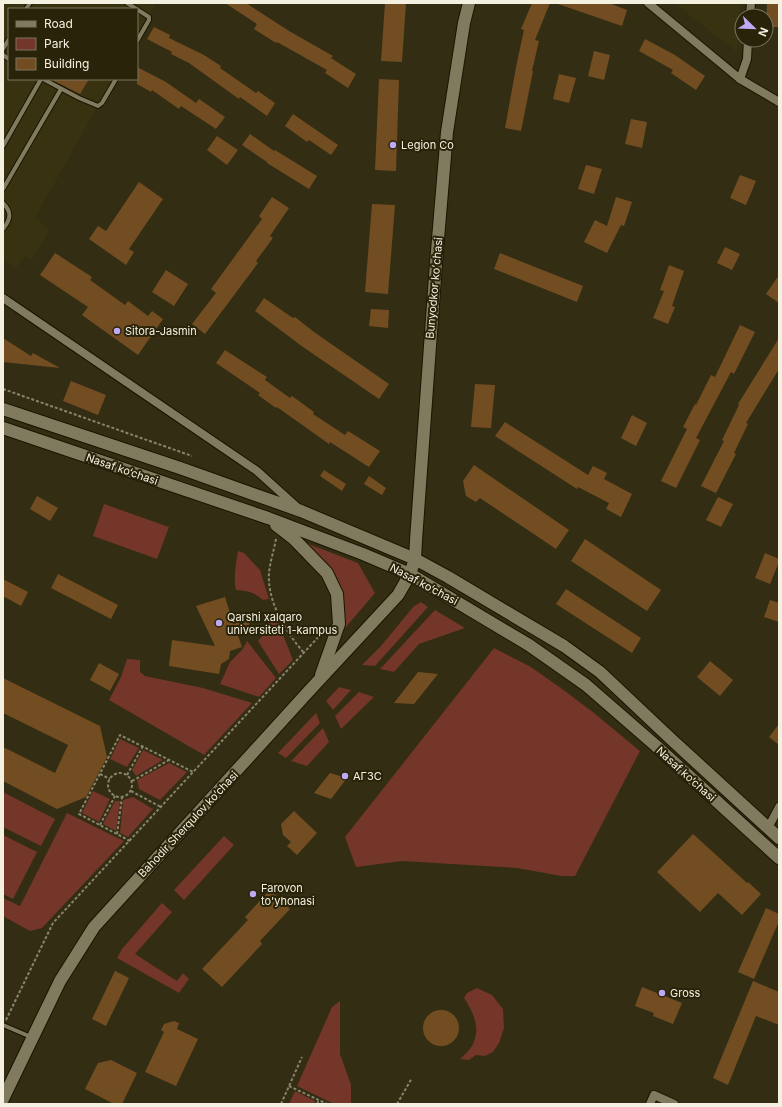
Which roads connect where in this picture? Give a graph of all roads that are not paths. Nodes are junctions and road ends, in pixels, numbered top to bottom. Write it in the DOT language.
graph roads {
  1 [pos="469,3"];
  2 [pos="648,3"];
  3 [pos="138,10"];
  4 [pos="138,39"];
  5 [pos="748,48"];
  6 [pos="740,79"];
  7 [pos="41,80"];
  8 [pos="44,80"];
  9 [pos="115,80"];
  10 [pos="61,89"];
  11 [pos="779,102"];
  12 [pos="3,146"];
  13 [pos="3,189"];
  14 [pos="3,203"];
  15 [pos="3,229"];
  16 [pos="3,298"];
  17 [pos="3,409"];
  18 [pos="3,428"];
  19 [pos="301,511"];
  20 [pos="268,518"];
  21 [pos="415,559"];
  22 [pos="410,574"];
  23 [pos="320,680"];
  24 [pos="779,807"];
  25 [pos="768,828"];
  26 [pos="779,838"];
  27 [pos="779,858"];
  28 [pos="3,1025"];
  29 [pos="33,1038"];
  30 [pos="5,1091"];
  31 [pos="650,1104"];
  32 [pos="674,1104"];
  1 -- 21 [label="main road, Bunyodkor koʻchasi"];
  2 -- 6 [label="street"];
  3 -- 4 [label="lane"];
  5 -- 6 [label="street"];
  6 -- 11 [label="street"];
  7 -- 12 [label="lane"];
  8 -- 10 [label="lane"];
  9 -- 10 [label="lane"];
  10 -- 13 [label="lane"];
  14 -- 15 [label="lane"];
  16 -- 19 [label="street"];
  17 -- 19 [label="main road, Nasaf ko‘chasi"];
  18 -- 20 [label="main road, Nasaf ko‘chasi"];
  19 -- 21 [label="main road, Nasaf ko‘chasi"];
  20 -- 22 [label="main road, Nasaf ko‘chasi"];
  20 -- 23 [label="main road"];
  21 -- 22 [label="main road, Bunyodkor koʻchasi"];
  21 -- 25 [label="main road, Nasaf ko‘chasi"];
  22 -- 23 [label="main road, Bahodir Sherqulov ko‘chasi"];
  22 -- 27 [label="main road, Nasaf ko‘chasi"];
  23 -- 29 [label="main road, Bahodir Sherqulov ko‘chasi"];
  24 -- 25 [label="street"];
  25 -- 26 [label="main road, Nasaf ko‘chasi"];
  28 -- 29 [label="lane"];
  29 -- 30 [label="main road, Bahodir Sherqulov ko‘chasi"];
  31 -- 32 [label="street"];
}
